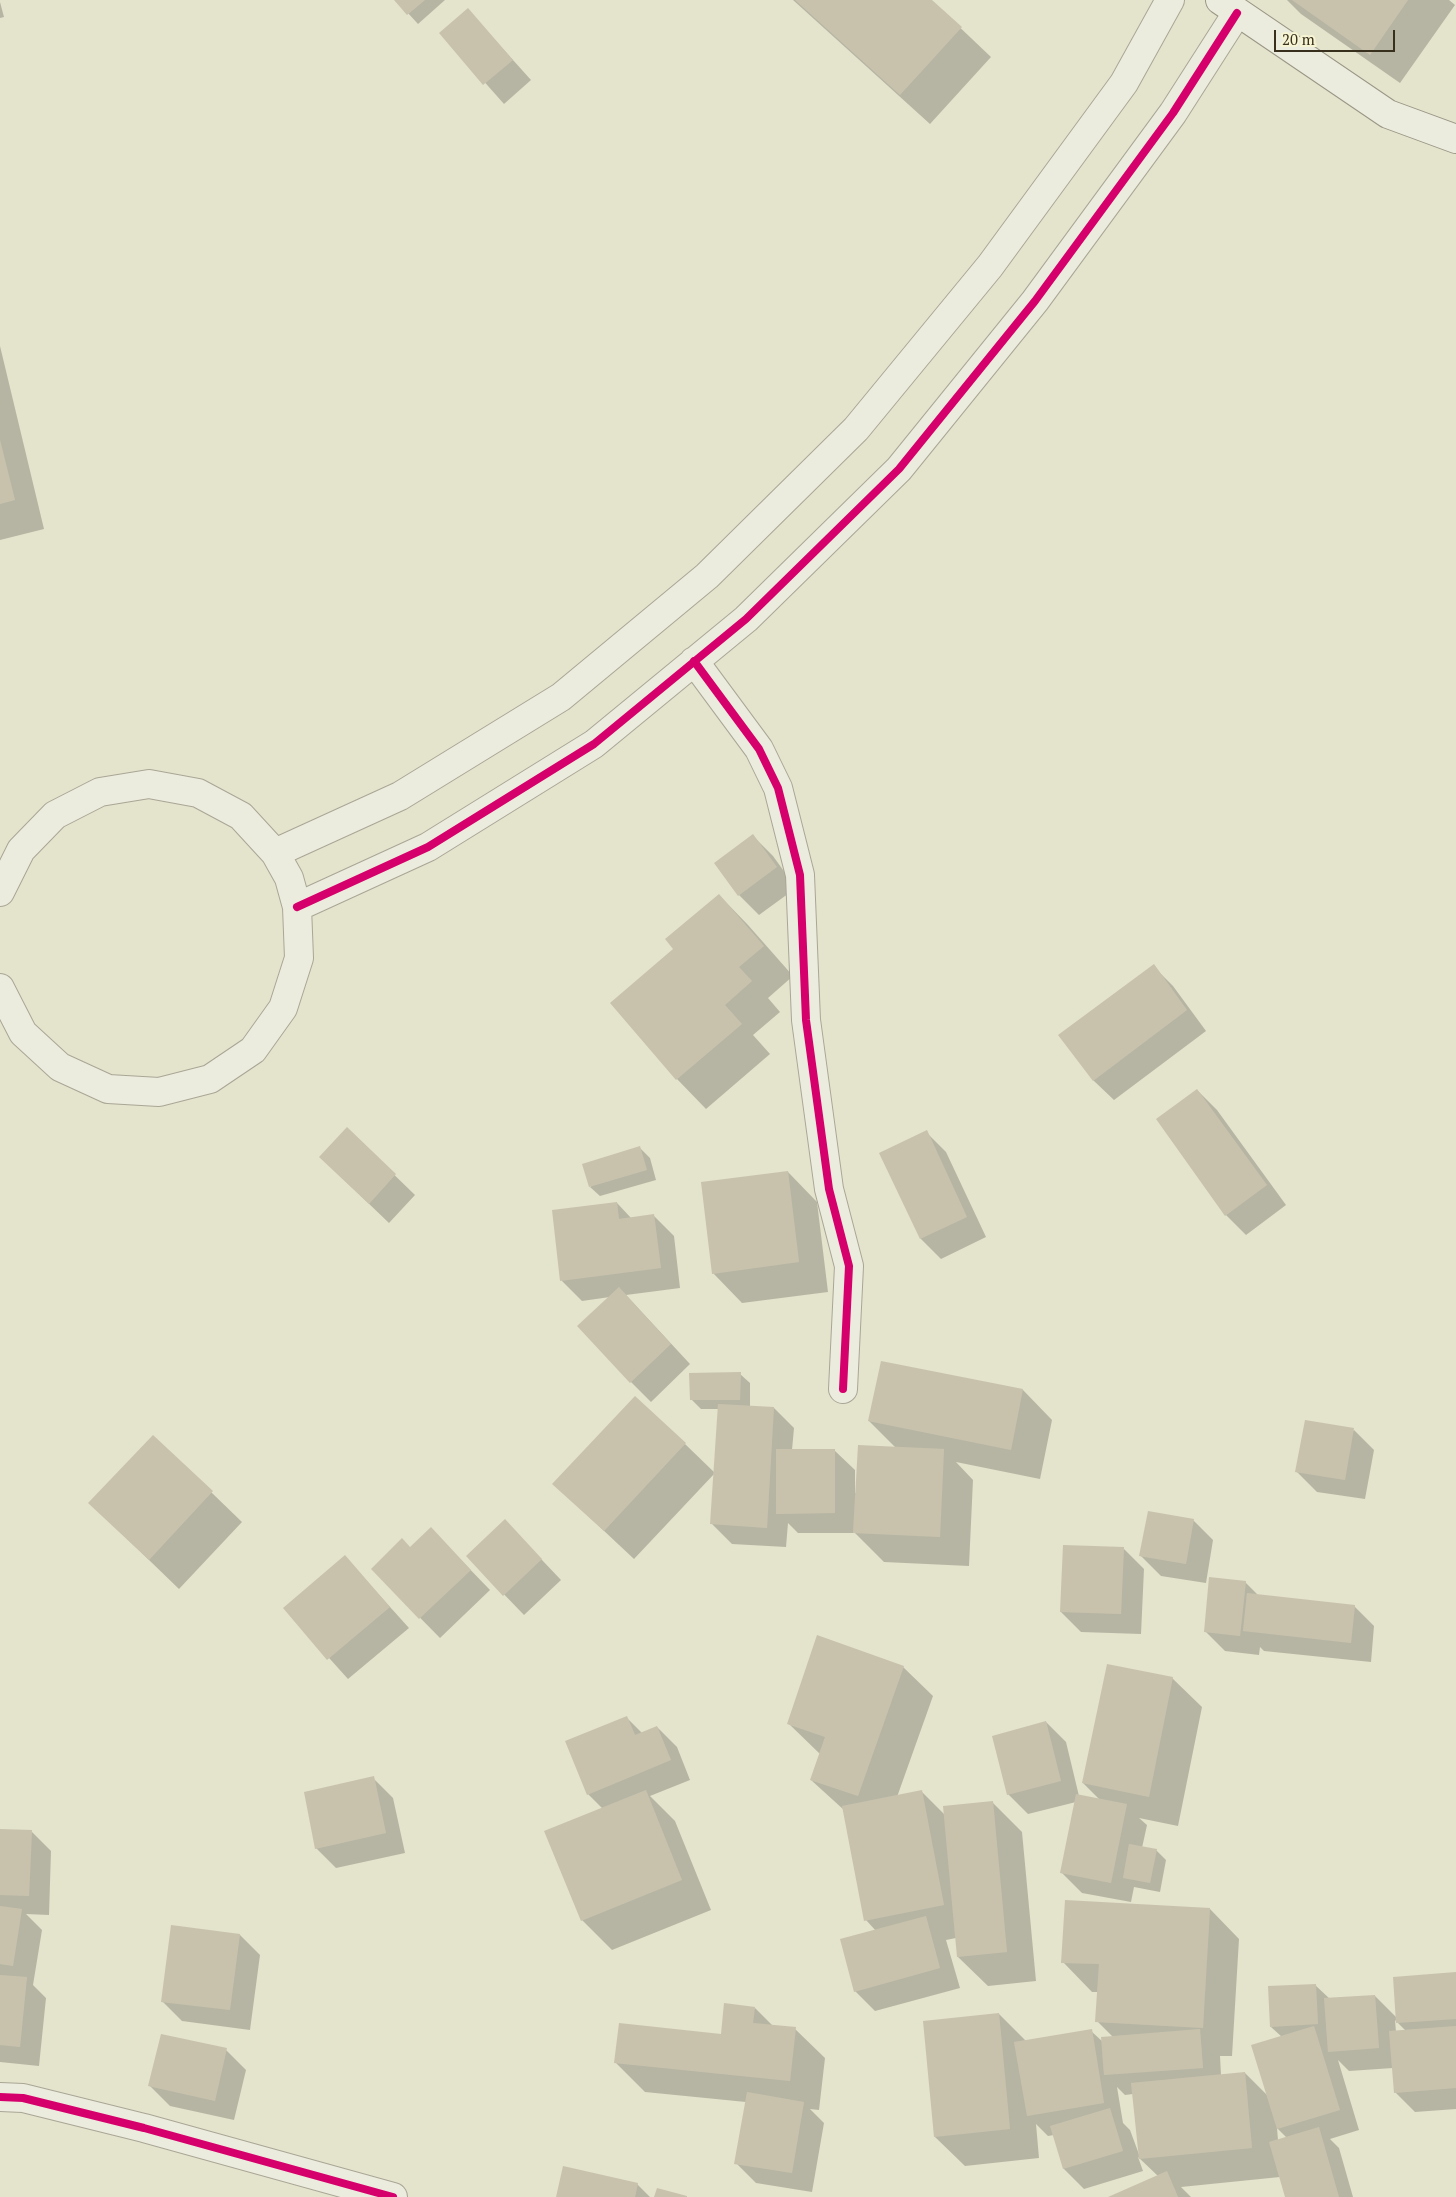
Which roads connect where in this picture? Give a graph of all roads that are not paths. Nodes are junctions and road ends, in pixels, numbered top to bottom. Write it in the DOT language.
graph roads {
  1 [pos="1170,0"];
  2 [pos="1229,7"];
  3 [pos="1456,139"];
  4 [pos="694,661"];
  5 [pos="275,853"];
  6 [pos="0,892"];
  7 [pos="297,907"];
  8 [pos="0,988"];
  9 [pos="11,1030"];
  10 [pos="843,1389"];
  11 [pos="0,2097"];
  12 [pos="393,2197"];
  1 -- 5 [label="street"];
  2 -- 3 [label="street"];
  2 -- 4 [label="street"];
  4 -- 7 [label="street"];
  4 -- 10 [label="street"];
  5 -- 6 [label="street"];
  5 -- 7 [label="street"];
  7 -- 9 [label="street"];
  8 -- 9 [label="street"];
  11 -- 12 [label="street"];
}
